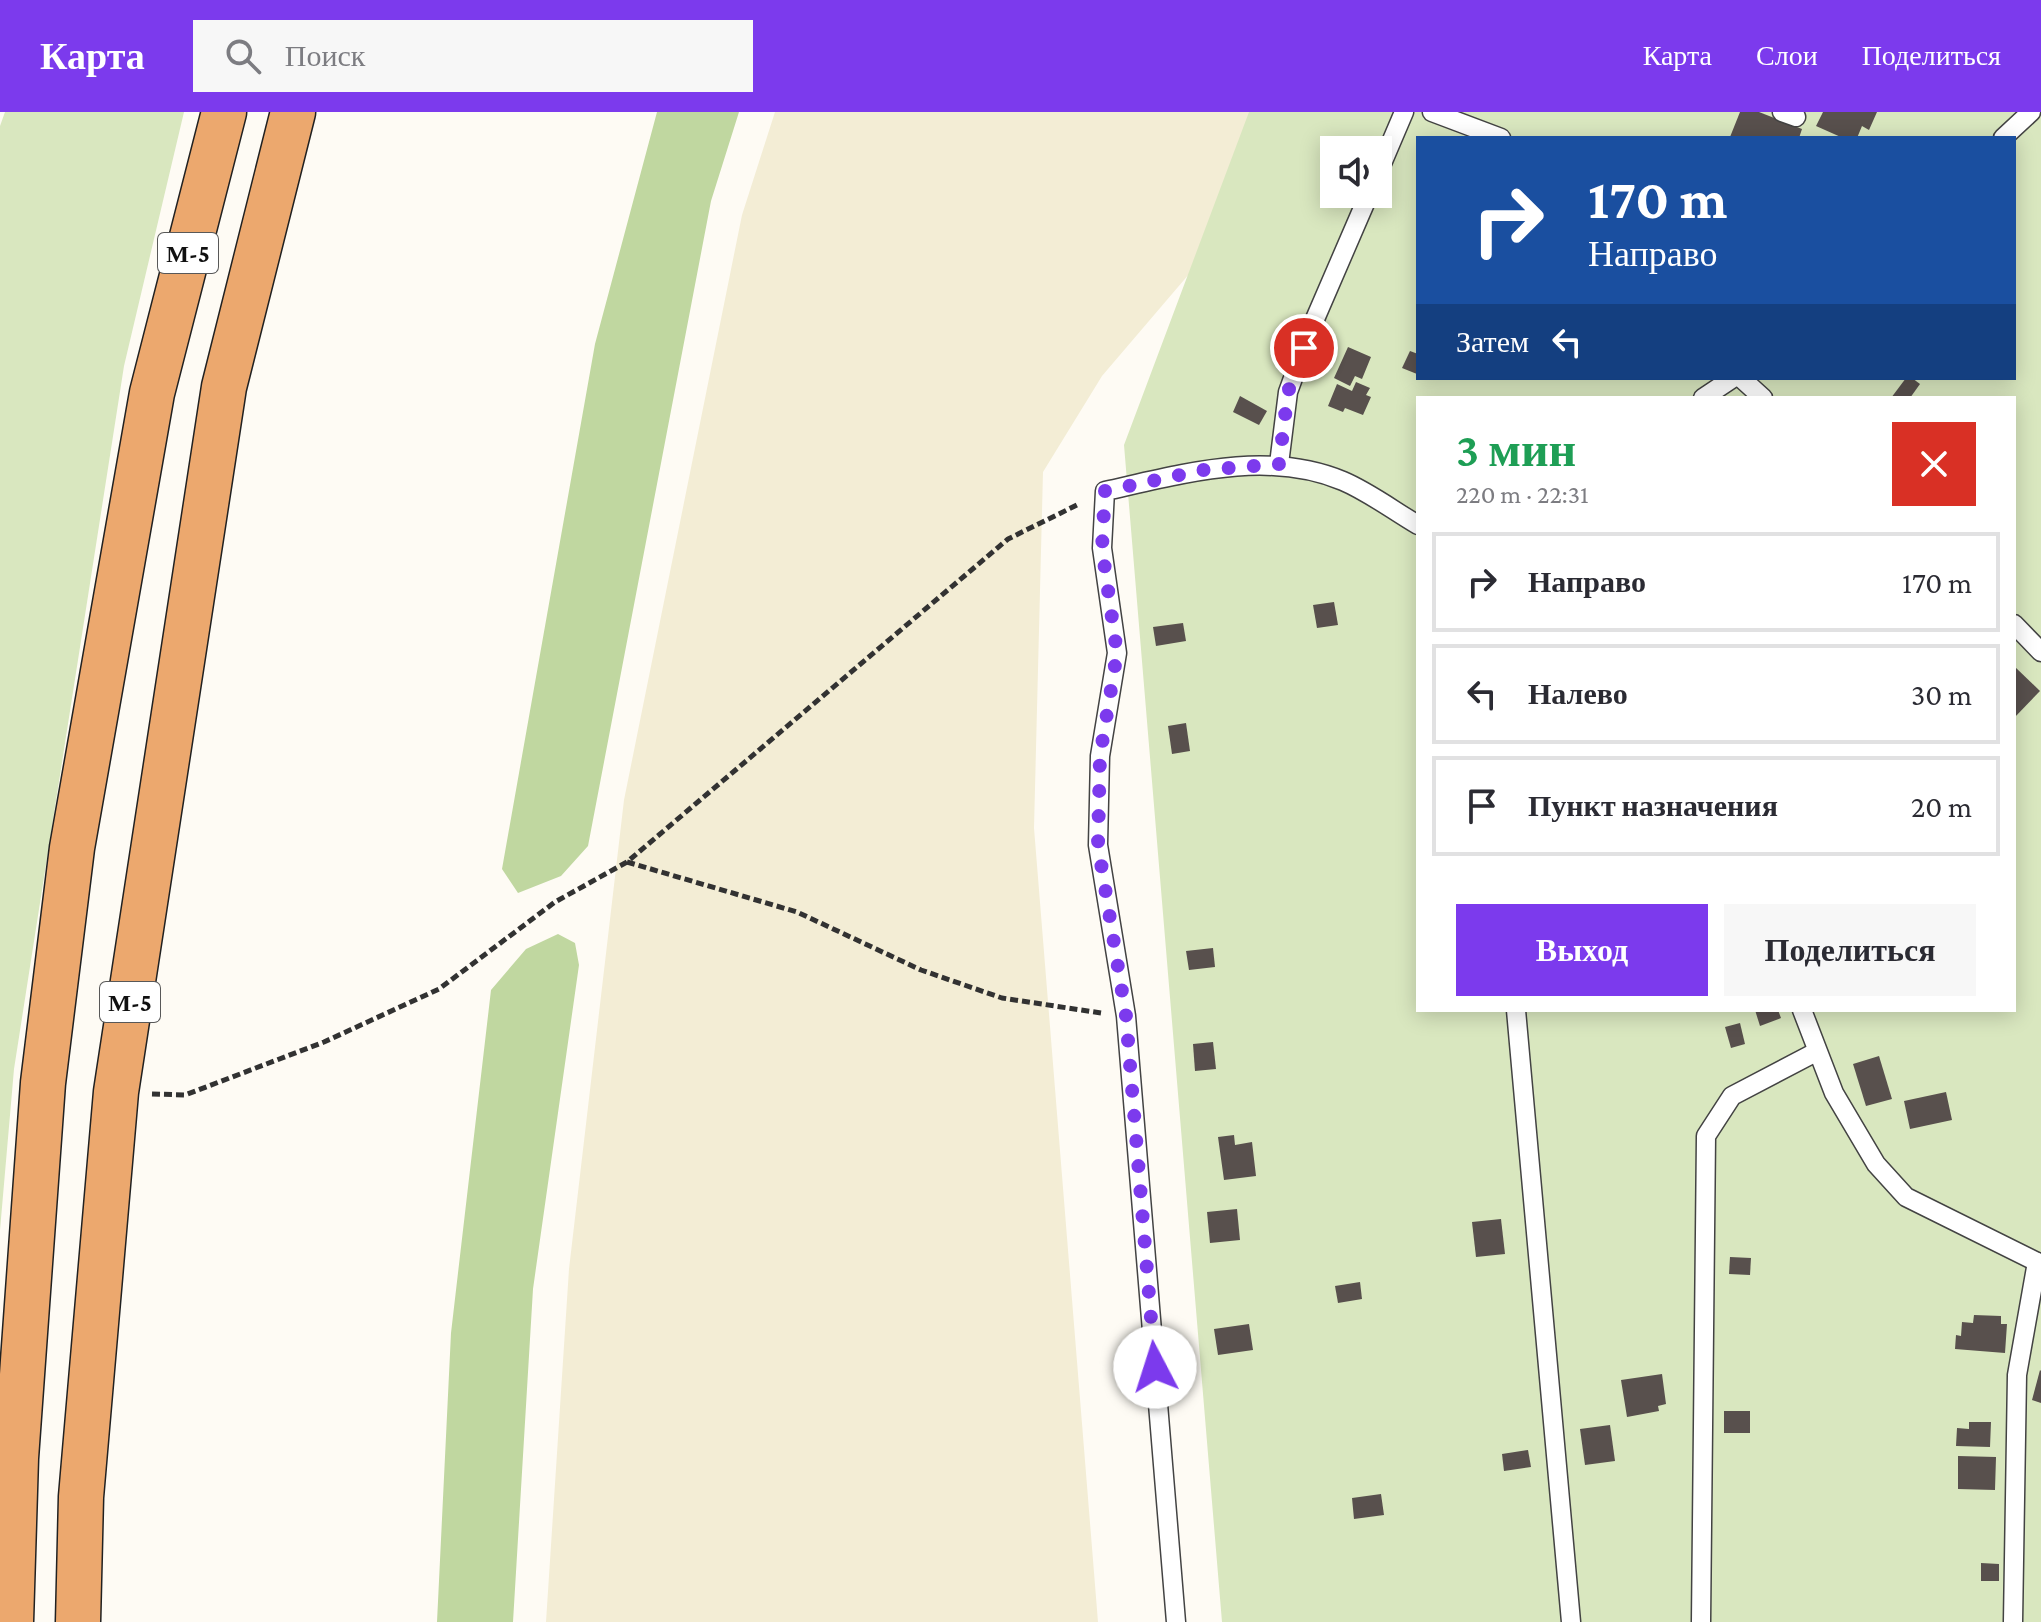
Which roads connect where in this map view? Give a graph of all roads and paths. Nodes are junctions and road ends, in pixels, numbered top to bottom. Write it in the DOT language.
graph roads {
  1 [pos="224,112"];
  2 [pos="293,112"];
  3 [pos="1404,112"];
  4 [pos="1432,112"];
  5 [pos="2031,112"];
  6 [pos="1496,136"];
  7 [pos="2005,136"];
  8 [pos="1392,140"];
  9 [pos="1363,208"];
  10 [pos="1730,380"];
  11 [pos="1743,380"];
  12 [pos="1706,396"];
  13 [pos="1761,396"];
  14 [pos="1279,464"];
  15 [pos="1105,491"];
  16 [pos="1416,524"];
  17 [pos="2016,626"];
  18 [pos="2041,652"];
  19 [pos="627,862"];
  20 [pos="1516,1012"];
  21 [pos="1803,1012"];
  22 [pos="1126,1016"];
  23 [pos="1816,1052"];
  24 [pos="116,1092"];
  25 [pos="2039,1263"];
  26 [pos="11,1622"];
  27 [pos="78,1622"];
  28 [pos="1176,1622"];
  29 [pos="1571,1622"];
  30 [pos="1701,1622"];
  31 [pos="2013,1622"];
  1 -- 26 [label="highway, М-5"];
  2 -- 24 [label="highway, М-5"];
  3 -- 8 [label="lane"];
  4 -- 6 [label="lane"];
  5 -- 7 [label="lane"];
  9 -- 14 [label="lane"];
  10 -- 12 [label="lane"];
  11 -- 13 [label="lane"];
  14 -- 15 [label="lane"];
  14 -- 16 [label="lane"];
  15 -- 19 [label="path"];
  15 -- 22 [label="lane"];
  17 -- 18 [label="lane"];
  19 -- 22 [label="path"];
  19 -- 24 [label="path"];
  20 -- 29 [label="lane"];
  21 -- 23 [label="lane"];
  22 -- 28 [label="lane"];
  23 -- 25 [label="lane"];
  23 -- 30 [label="lane"];
  24 -- 27 [label="highway, М-5"];
  25 -- 31 [label="lane"];
}
